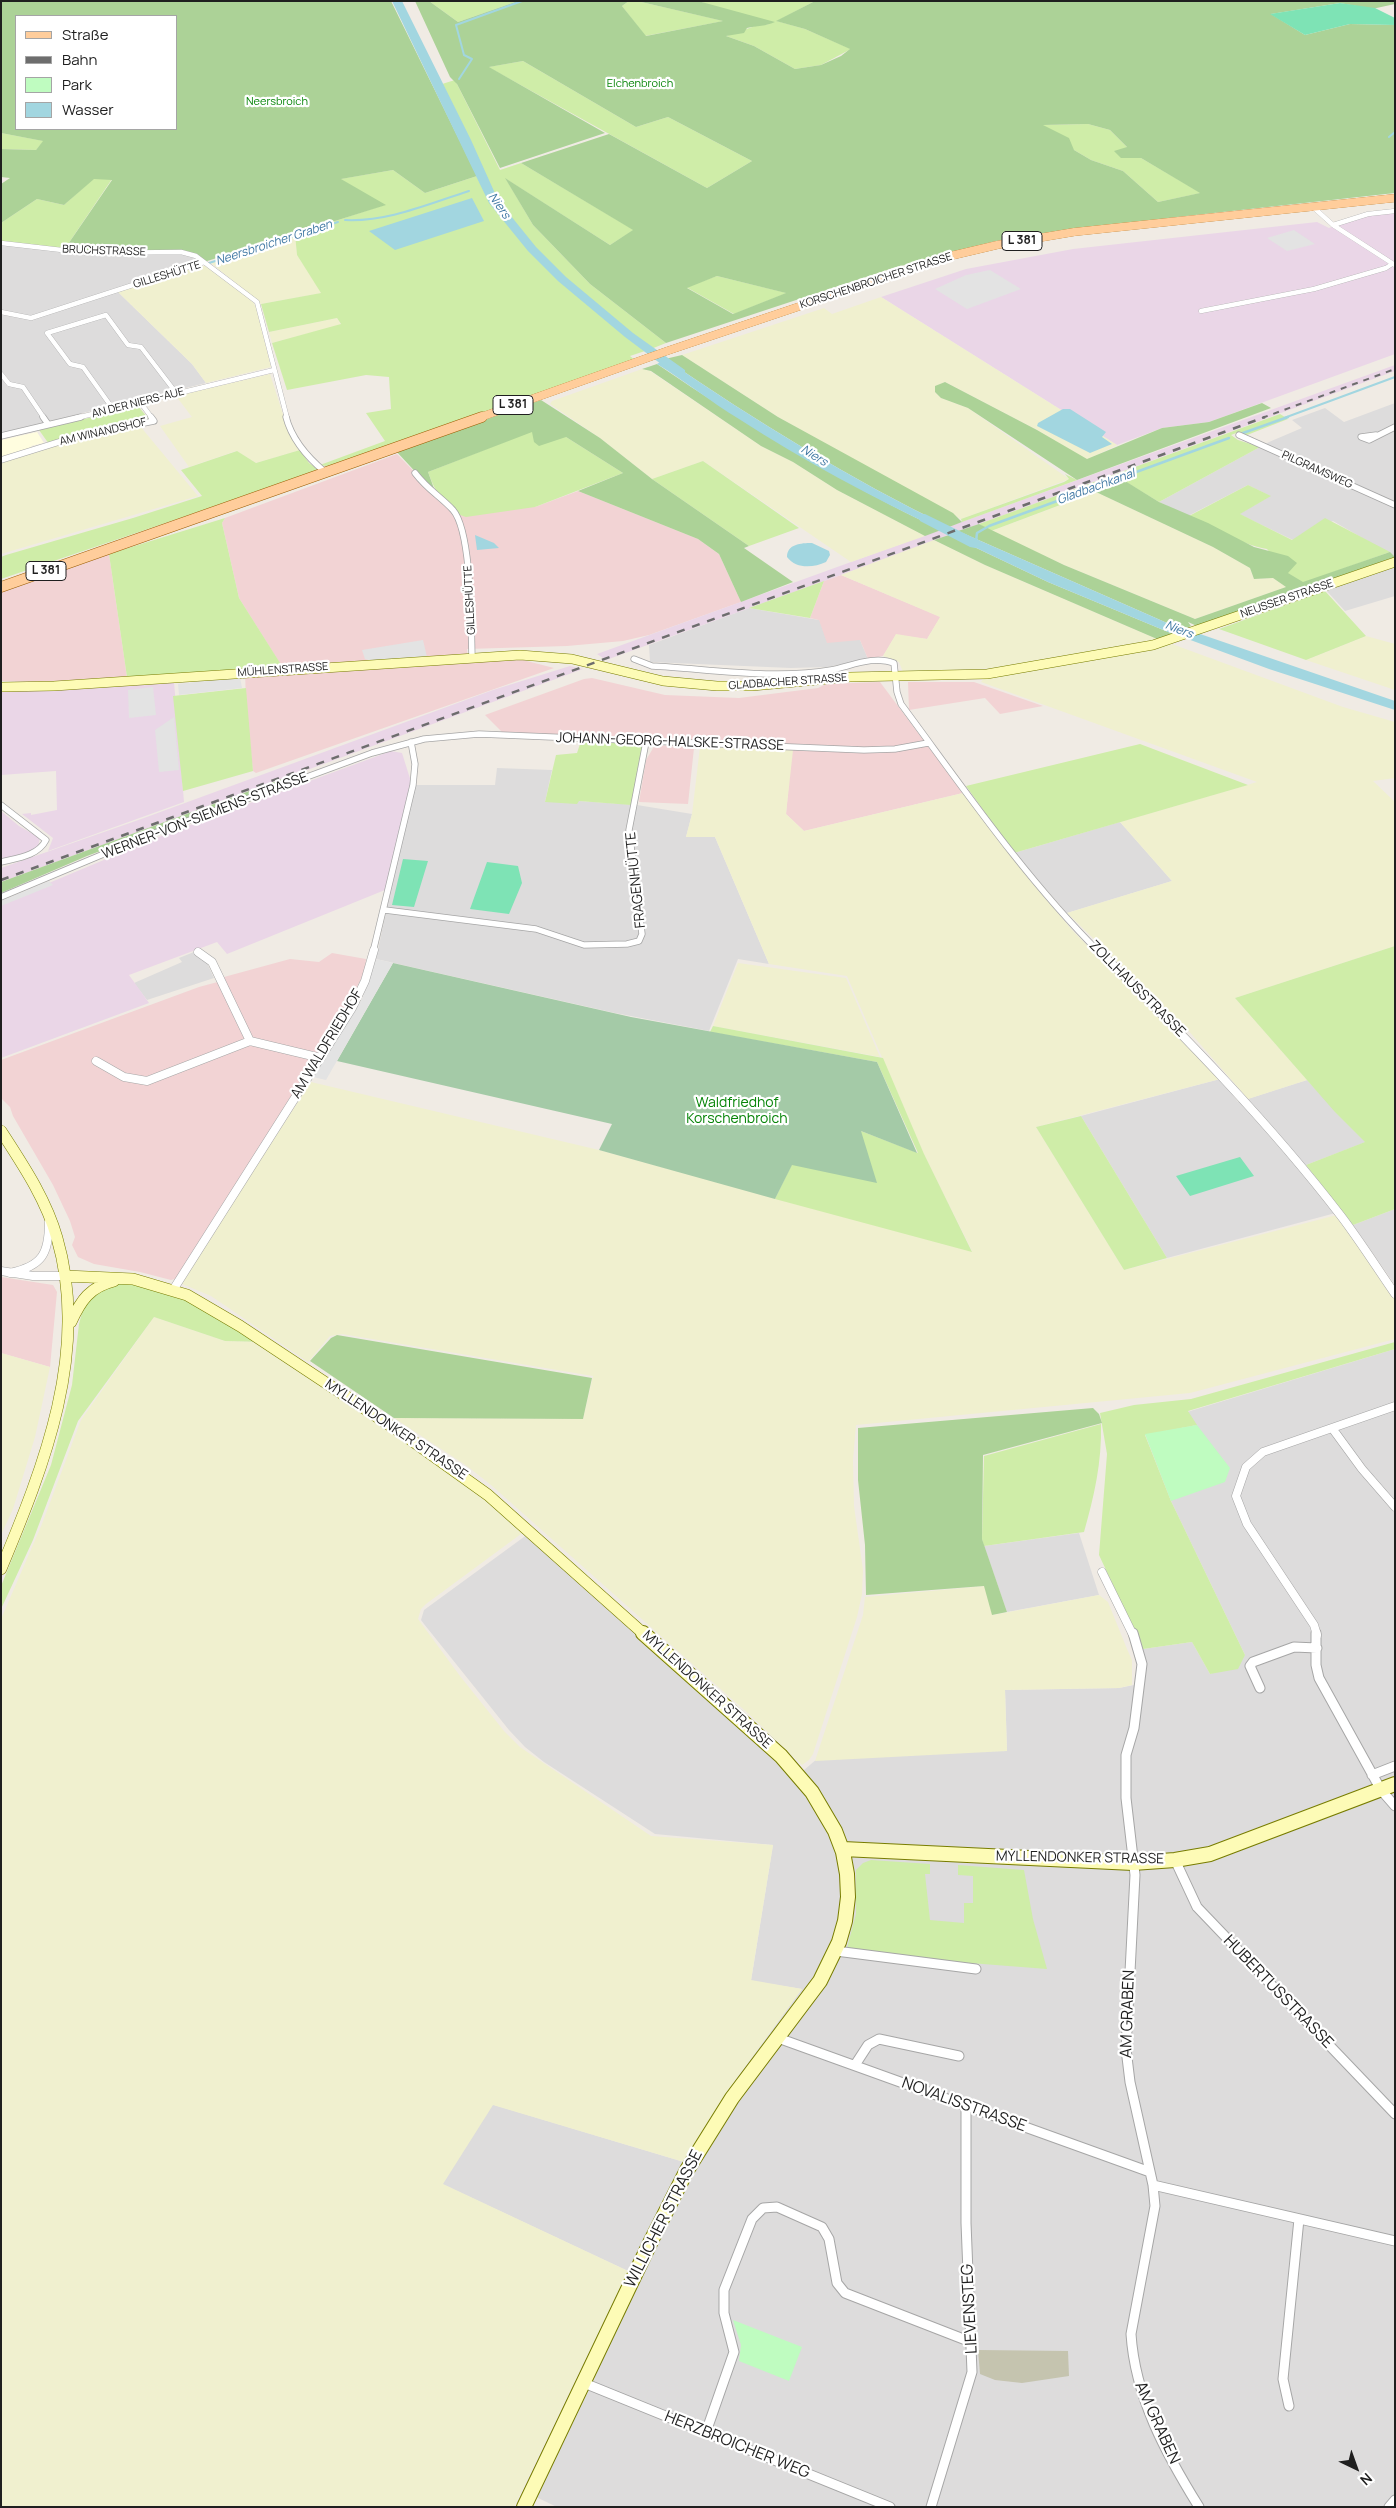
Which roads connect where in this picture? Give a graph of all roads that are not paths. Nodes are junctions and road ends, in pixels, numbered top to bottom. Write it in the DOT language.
graph roads {
  1 [pos="1395,198"];
  2 [pos="1313,206"];
  3 [pos="1395,211"];
  4 [pos="1333,224"];
  5 [pos="1,243"];
  6 [pos="204,262"];
  7 [pos="1393,264"];
  8 [pos="1201,311"];
  9 [pos="1,312"];
  10 [pos="274,370"];
  11 [pos="1,374"];
  12 [pos="177,394"];
  13 [pos="140,402"];
  14 [pos="113,409"];
  15 [pos="48,424"];
  16 [pos="1395,427"];
  17 [pos="1239,435"];
  18 [pos="1376,435"];
  19 [pos="1,436"];
  20 [pos="1,460"];
  21 [pos="325,472"];
  22 [pos="415,473"];
  23 [pos="1394,504"];
  24 [pos="1395,562"];
  25 [pos="1,587"];
  26 [pos="1179,636"];
  27 [pos="472,657"];
  28 [pos="564,658"];
  29 [pos="634,660"];
  30 [pos="896,676"];
  31 [pos="1,687"];
  32 [pos="411,742"];
  33 [pos="646,742"];
  34 [pos="928,743"];
  35 [pos="1,805"];
  36 [pos="1,862"];
  37 [pos="1,897"];
  38 [pos="386,910"];
  39 [pos="198,952"];
  40 [pos="250,1041"];
  41 [pos="321,1058"];
  42 [pos="96,1061"];
  43 [pos="1,1131"];
  44 [pos="48,1212"];
  45 [pos="1,1271"];
  46 [pos="10,1273"];
  47 [pos="66,1276"];
  48 [pos="126,1278"];
  49 [pos="173,1290"];
  50 [pos="1395,1294"];
  51 [pos="70,1324"];
  52 [pos="1395,1406"];
  53 [pos="1332,1428"];
  54 [pos="1395,1507"];
  55 [pos="1,1569"];
  56 [pos="1102,1572"];
  57 [pos="1316,1648"];
  58 [pos="1260,1688"];
  59 [pos="1395,1766"];
  60 [pos="1372,1775"];
  61 [pos="1395,1784"];
  62 [pos="1381,1790"];
  63 [pos="1395,1806"];
  64 [pos="843,1849"];
  65 [pos="1175,1860"];
  66 [pos="1133,1862"];
  67 [pos="836,1951"];
  68 [pos="976,1969"];
  69 [pos="778,2038"];
  70 [pos="959,2056"];
  71 [pos="855,2065"];
  72 [pos="966,2105"];
  73 [pos="1395,2114"];
  74 [pos="1150,2172"];
  75 [pos="1153,2185"];
  76 [pos="1300,2219"];
  77 [pos="1395,2241"];
  78 [pos="971,2342"];
  79 [pos="584,2383"];
  80 [pos="1290,2406"];
  81 [pos="706,2432"];
  82 [pos="1395,2500"];
  83 [pos="524,2507"];
  84 [pos="890,2507"];
  85 [pos="931,2507"];
  86 [pos="1199,2507"];
  87 [pos="1389,2507"];
  1 -- 2 [label="main road, KORSCHENBROICHER STRASSE / L 381"];
  2 -- 4 [label="street"];
  2 -- 21 [label="main road, KORSCHENBROICHER STRASSE / L 381"];
  3 -- 4 [label="street"];
  4 -- 7 [label="street"];
  5 -- 6 [label="street, BRUCHSTRASSE"];
  6 -- 9 [label="street, GILLESHÜTTE"];
  6 -- 10 [label="street, GILLESHÜTTE"];
  7 -- 8 [label="street"];
  10 -- 12 [label="street, AN DER NIERS-AUE"];
  10 -- 21 [label="street, GILLESHÜTTE"];
  11 -- 15 [label="street"];
  12 -- 13 [label="street, AN DER NIERS-AUE"];
  12 -- 14 [label="street"];
  13 -- 14 [label="street, AN DER NIERS-AUE"];
  13 -- 20 [label="street, AM WINANDSHOF"];
  14 -- 15 [label="street, AN DER NIERS-AUE"];
  15 -- 19 [label="street, AN DER NIERS-AUE"];
  16 -- 18 [label="street"];
  17 -- 23 [label="street, PILGRAMSWEG"];
  21 -- 25 [label="main road, L 381"];
  22 -- 27 [label="street, GILLESHÜTTE"];
  24 -- 26 [label="street, NEUSSER STRASSE"];
  26 -- 30 [label="street, GLADBACHER STRASSE"];
  27 -- 28 [label="street, MÜHLENSTRASSE"];
  27 -- 31 [label="street, MÜHLENSTRASSE"];
  28 -- 30 [label="street, GLADBACHER STRASSE"];
  29 -- 30 [label="street, GLADBACHER STRASSE"];
  30 -- 34 [label="street, ZOLLHAUSSTRASSE"];
  32 -- 33 [label="street, JOHANN-GEORG-HALSKE-STRASSE"];
  32 -- 37 [label="street, WERNER-VON-SIEMENS-STRASSE"];
  32 -- 38 [label="street, AM WALDFRIEDHOF"];
  33 -- 34 [label="street, JOHANN-GEORG-HALSKE-STRASSE"];
  33 -- 38 [label="street, FRAGENHÜTTE"];
  34 -- 50 [label="street, ZOLLHAUSSTRASSE"];
  35 -- 36 [label="street"];
  38 -- 41 [label="street, AM WALDFRIEDHOF"];
  39 -- 40 [label="street"];
  40 -- 41 [label="street"];
  40 -- 42 [label="street"];
  41 -- 49 [label="street, AM WALDFRIEDHOF"];
  43 -- 44 [label="street"];
  44 -- 46 [label="street"];
  44 -- 47 [label="street"];
  45 -- 46 [label="street"];
  46 -- 47 [label="street"];
  47 -- 48 [label="street, MYLLENDONKER STRASSE"];
  47 -- 51 [label="street"];
  48 -- 49 [label="street, MYLLENDONKER STRASSE"];
  48 -- 51 [label="street"];
  49 -- 64 [label="street, MYLLENDONKER STRASSE"];
  51 -- 55 [label="street"];
  52 -- 53 [label="street"];
  53 -- 54 [label="street"];
  53 -- 57 [label="street"];
  56 -- 66 [label="street, AM GRABEN"];
  57 -- 58 [label="street"];
  57 -- 60 [label="street"];
  59 -- 60 [label="street"];
  60 -- 62 [label="street"];
  61 -- 62 [label="street, MYLLENDONKER STRASSE"];
  62 -- 63 [label="street"];
  62 -- 65 [label="street, MYLLENDONKER STRASSE"];
  64 -- 66 [label="street, MYLLENDONKER STRASSE"];
  64 -- 67 [label="street, WILLICHER STRASSE"];
  65 -- 66 [label="street, MYLLENDONKER STRASSE"];
  65 -- 73 [label="street, HUBERTUSSTRASSE"];
  66 -- 74 [label="street, AM GRABEN"];
  67 -- 68 [label="street"];
  67 -- 69 [label="street, WILLICHER STRASSE"];
  69 -- 71 [label="street, NOVALISSTRASSE"];
  69 -- 79 [label="street, WILLICHER STRASSE"];
  70 -- 71 [label="street"];
  71 -- 72 [label="street, NOVALISSTRASSE"];
  72 -- 74 [label="street, NOVALISSTRASSE"];
  72 -- 78 [label="street, LIEVENSTEG"];
  74 -- 75 [label="street, AM GRABEN"];
  75 -- 76 [label="street"];
  75 -- 86 [label="street, AM GRABEN"];
  76 -- 77 [label="street"];
  76 -- 80 [label="street"];
  78 -- 81 [label="street"];
  78 -- 85 [label="street, LIEVENSTEG"];
  79 -- 81 [label="street, HERZBROICHER WEG"];
  79 -- 83 [label="street, WILLICHER STRASSE"];
  81 -- 84 [label="street, HERZBROICHER WEG"];
  82 -- 87 [label="street"];
}
